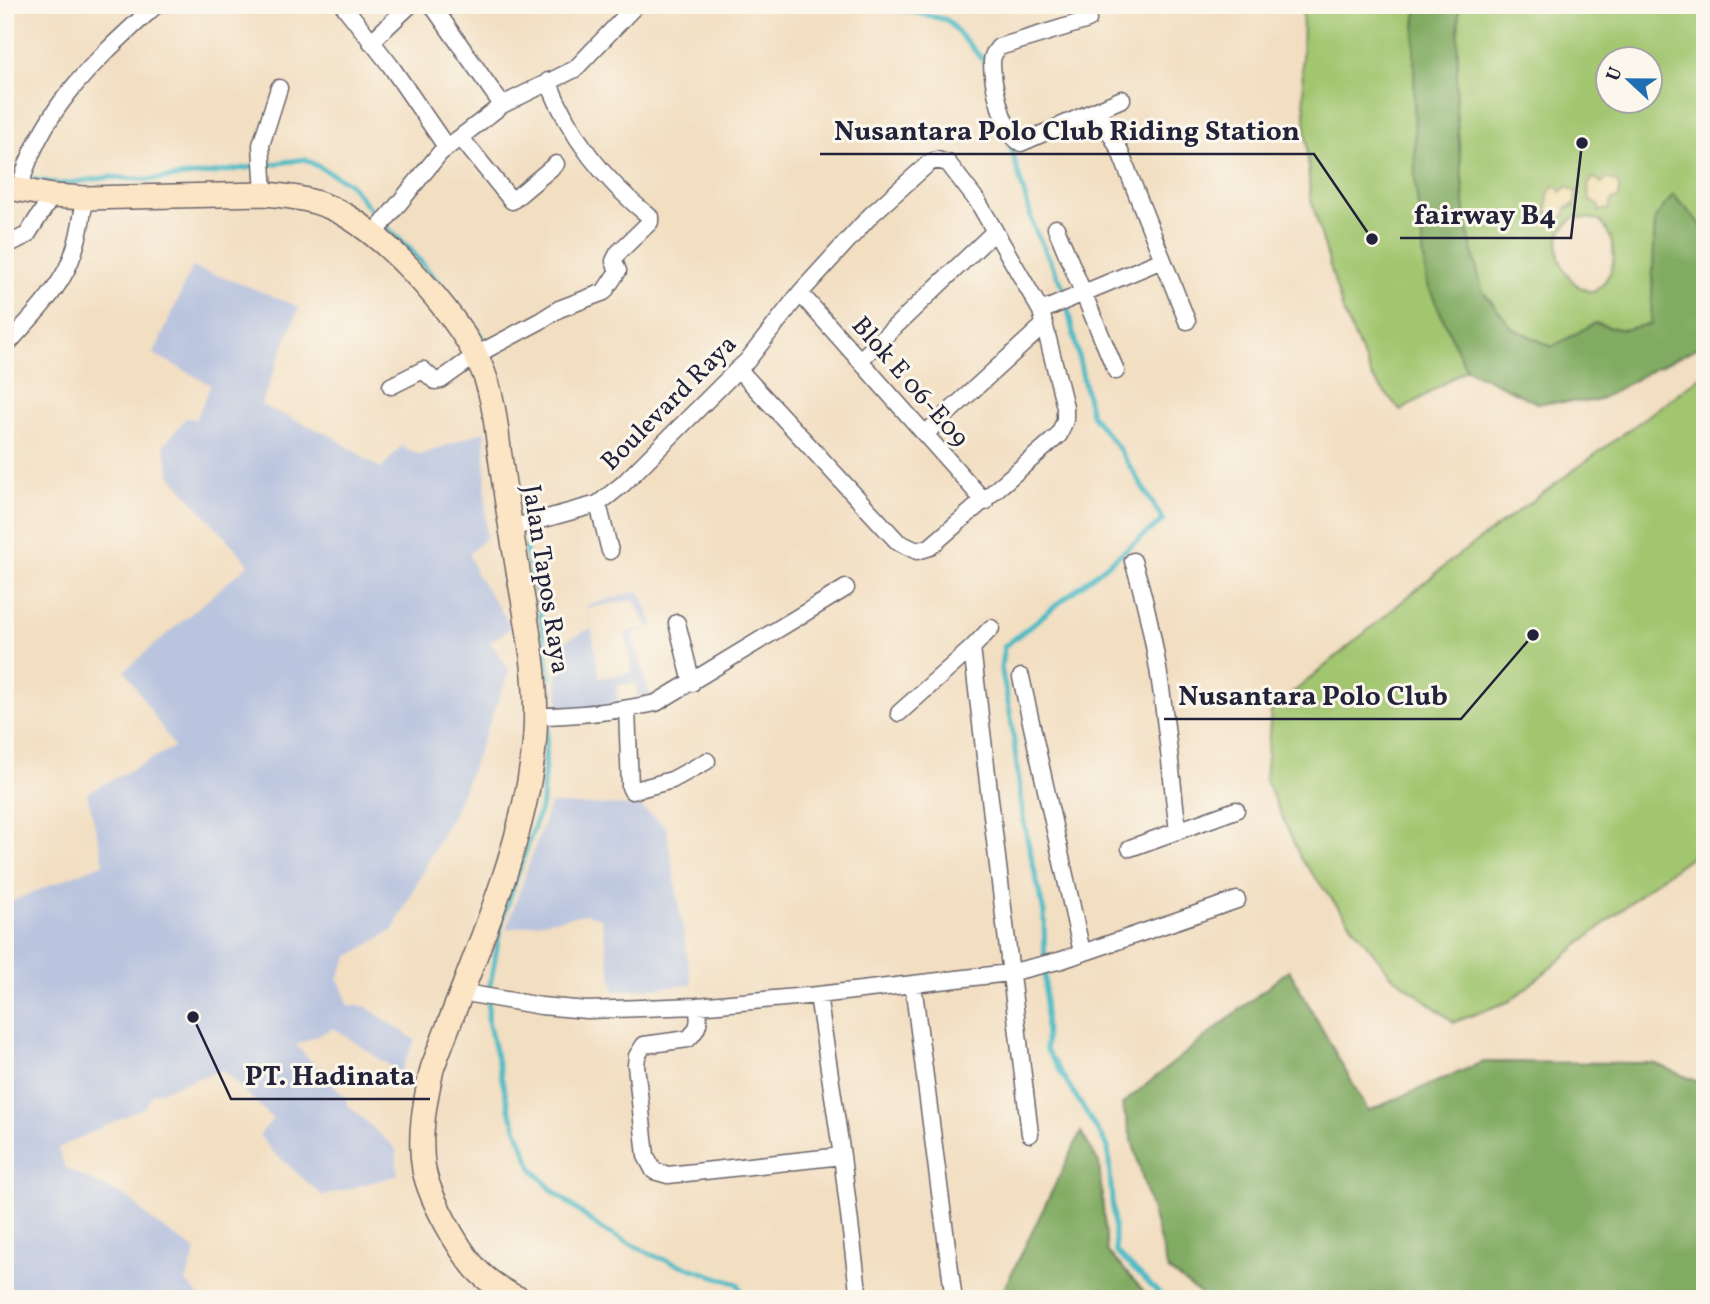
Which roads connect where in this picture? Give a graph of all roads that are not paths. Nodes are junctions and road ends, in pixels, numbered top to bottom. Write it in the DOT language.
graph roads {
  1 [pos="156,5"];
  2 [pos="343,5"];
  3 [pos="410,5"];
  4 [pos="432,5"];
  5 [pos="636,5"];
  6 [pos="1088,20"];
  7 [pos="371,42"];
  8 [pos="548,81"];
  9 [pos="279,89"];
  10 [pos="1122,99"];
  11 [pos="502,105"];
  12 [pos="1098,111"];
  13 [pos="454,143"];
  14 [pos="556,164"];
  15 [pos="263,184"];
  16 [pos="12,189"];
  17 [pos="52,196"];
  18 [pos="85,198"];
  19 [pos="1056,228"];
  20 [pos="377,231"];
  21 [pos="994,232"];
  22 [pos="5,246"];
  23 [pos="1162,260"];
  24 [pos="800,293"];
  25 [pos="1077,298"];
  26 [pos="1046,315"];
  27 [pos="1187,321"];
  28 [pos="5,348"];
  29 [pos="485,350"];
  30 [pos="860,360"];
  31 [pos="738,369"];
  32 [pos="1116,371"];
  33 [pos="391,386"];
  34 [pos="925,434"];
  35 [pos="985,502"];
  36 [pos="598,504"];
  37 [pos="518,527"];
  38 [pos="610,551"];
  39 [pos="1133,561"];
  40 [pos="846,588"];
  41 [pos="677,623"];
  42 [pos="991,628"];
  43 [pos="972,648"];
  44 [pos="1021,677"];
  45 [pos="692,682"];
  46 [pos="627,709"];
  47 [pos="899,713"];
  48 [pos="548,716"];
  49 [pos="707,761"];
  50 [pos="1236,810"];
  51 [pos="1178,831"];
  52 [pos="1130,848"];
  53 [pos="1237,900"];
  54 [pos="1082,952"];
  55 [pos="1017,972"];
  56 [pos="913,984"];
  57 [pos="469,994"];
  58 [pos="818,996"];
  59 [pos="696,1006"];
  60 [pos="1030,1134"];
  61 [pos="842,1156"];
  62 [pos="953,1293"];
  63 [pos="520,1299"];
  64 [pos="859,1299"];
  1 -- 16 [label="street"];
  2 -- 7 [label="street"];
  3 -- 7 [label="street"];
  4 -- 11 [label="street"];
  5 -- 8 [label="street"];
  6 -- 12 [label="street"];
  7 -- 13 [label="street"];
  8 -- 11 [label="street"];
  8 -- 29 [label="street"];
  9 -- 15 [label="street"];
  10 -- 12 [label="street"];
  11 -- 13 [label="street"];
  12 -- 23 [label="street"];
  13 -- 14 [label="street"];
  13 -- 20 [label="street"];
  15 -- 18 [label="main road, Jalan Tapos Raya"];
  15 -- 20 [label="main road, Jalan Tapos Raya"];
  16 -- 17 [label="main road, Jalan Tapos Raya"];
  17 -- 18 [label="main road, Jalan Tapos Raya"];
  17 -- 22 [label="street"];
  18 -- 28 [label="street"];
  19 -- 25 [label="street"];
  20 -- 29 [label="main road, Jalan Tapos Raya"];
  21 -- 24 [label="street, Boulevard Raya"];
  21 -- 26 [label="street"];
  21 -- 30 [label="street"];
  23 -- 25 [label="street"];
  23 -- 27 [label="street"];
  24 -- 30 [label="street, Blok E 06-E09"];
  24 -- 31 [label="street, Boulevard Raya"];
  25 -- 26 [label="street"];
  25 -- 32 [label="street"];
  26 -- 34 [label="street"];
  26 -- 35 [label="street"];
  29 -- 33 [label="street"];
  29 -- 37 [label="main road, Jalan Tapos Raya"];
  30 -- 34 [label="street, Blok E 06-E09"];
  31 -- 35 [label="street"];
  31 -- 36 [label="street, Boulevard Raya"];
  34 -- 35 [label="street, Blok E 06-E09"];
  36 -- 37 [label="street"];
  36 -- 38 [label="street, Boulevard Raya"];
  37 -- 48 [label="main road, Jalan Tapos Raya"];
  39 -- 51 [label="street"];
  40 -- 45 [label="street"];
  41 -- 45 [label="street"];
  42 -- 43 [label="street"];
  43 -- 47 [label="street"];
  43 -- 55 [label="street"];
  44 -- 54 [label="street"];
  45 -- 46 [label="street"];
  46 -- 48 [label="street"];
  46 -- 49 [label="street"];
  48 -- 57 [label="main road, Jalan Tapos Raya"];
  50 -- 51 [label="street"];
  51 -- 52 [label="street"];
  53 -- 54 [label="street"];
  54 -- 55 [label="street"];
  55 -- 56 [label="street"];
  55 -- 60 [label="street"];
  56 -- 58 [label="street"];
  56 -- 62 [label="street"];
  57 -- 59 [label="street"];
  57 -- 63 [label="main road, Jalan Tapos Raya"];
  58 -- 59 [label="street"];
  58 -- 61 [label="street"];
  59 -- 61 [label="street"];
  61 -- 64 [label="street"];
}
